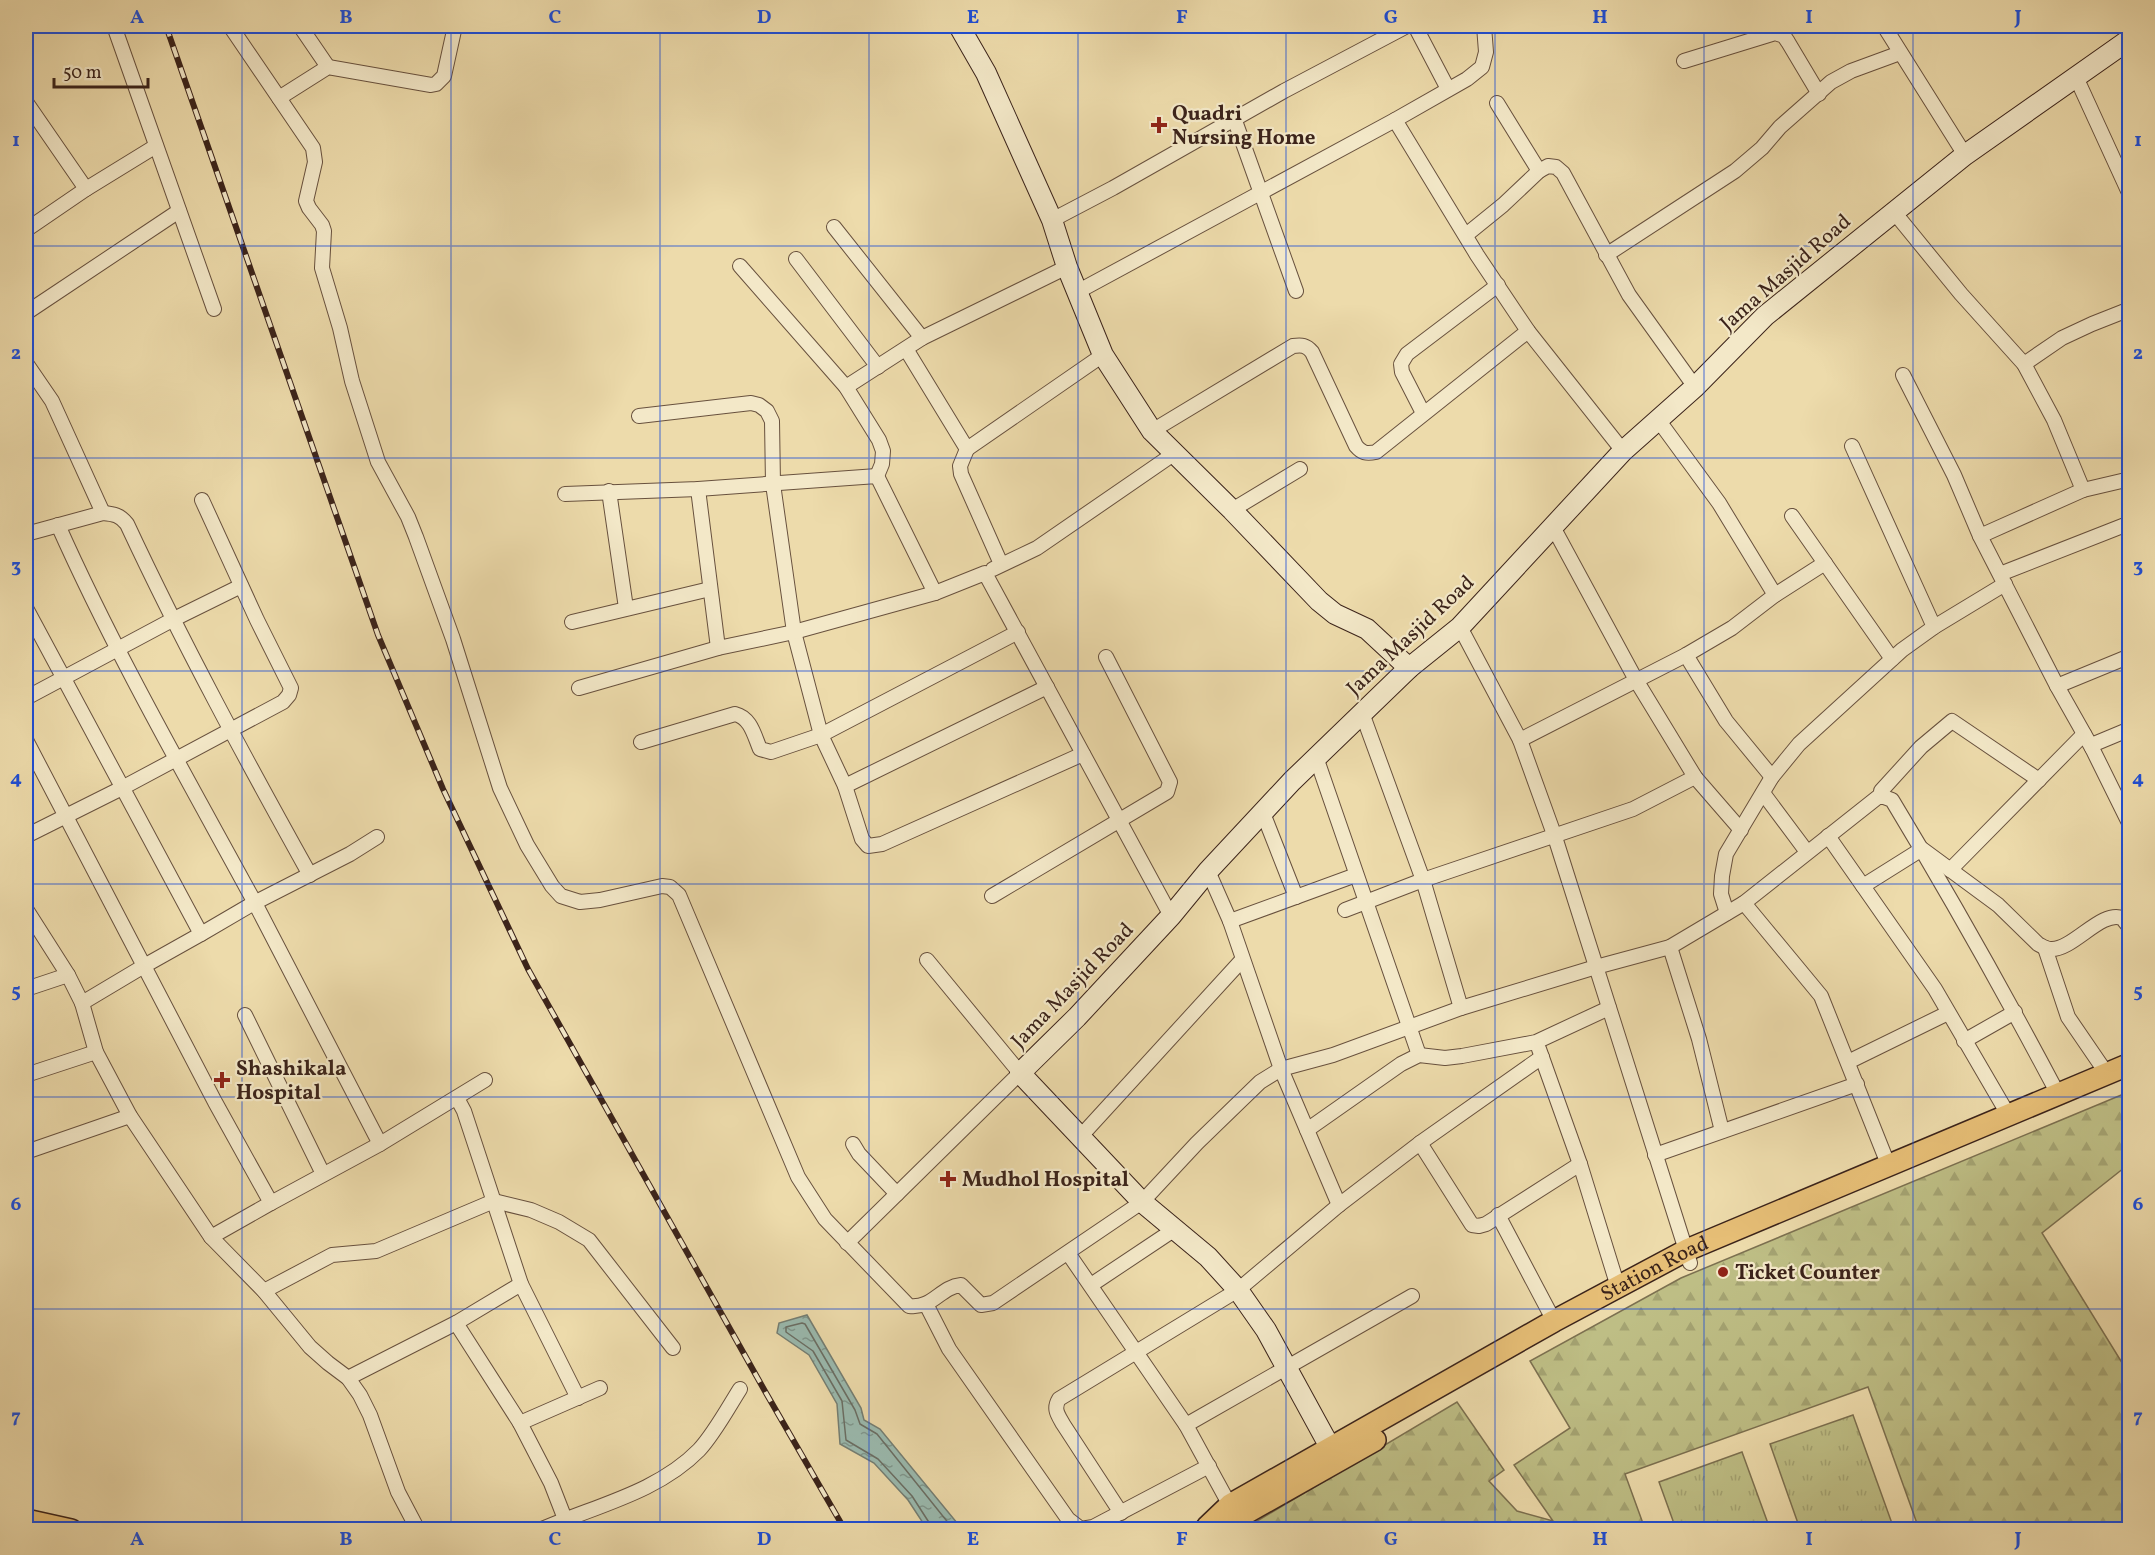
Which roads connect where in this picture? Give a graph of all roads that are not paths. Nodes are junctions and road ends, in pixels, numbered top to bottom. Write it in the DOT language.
graph roads {
  1 [pos="114,26"];
  2 [pos="230,26"];
  3 [pos="300,26"];
  4 [pos="455,26"];
  5 [pos="959,26"];
  6 [pos="1407,26"];
  7 [pos="1415,26"];
  8 [pos="1484,26"];
  9 [pos="1884,26"];
  10 [pos="2130,39"];
  11 [pos="1900,53"];
  12 [pos="1684,61"];
  13 [pos="328,67"];
  14 [pos="2076,77"];
  15 [pos="1448,89"];
  16 [pos="1819,94"];
  17 [pos="279,98"];
  18 [pos="26,102"];
  19 [pos="1497,103"];
  20 [pos="1234,118"];
  21 [pos="1395,120"];
  22 [pos="156,146"];
  23 [pos="1965,155"];
  24 [pos="1539,171"];
  25 [pos="86,189"];
  26 [pos="1262,191"];
  27 [pos="2130,195"];
  28 [pos="179,211"];
  29 [pos="1894,212"];
  30 [pos="1052,220"];
  31 [pos="834,227"];
  32 [pos="26,229"];
  33 [pos="1466,235"];
  34 [pos="1606,255"];
  35 [pos="796,259"];
  36 [pos="740,266"];
  37 [pos="1066,267"];
  38 [pos="1498,285"];
  39 [pos="1296,291"];
  40 [pos="1077,292"];
  41 [pos="214,309"];
  42 [pos="2130,309"];
  43 [pos="26,313"];
  44 [pos="1528,331"];
  45 [pos="922,338"];
  46 [pos="906,349"];
  47 [pos="1103,355"];
  48 [pos="26,363"];
  49 [pos="2024,364"];
  50 [pos="878,366"];
  51 [pos="1903,375"];
  52 [pos="846,387"];
  53 [pos="1695,387"];
  54 [pos="1423,413"];
  55 [pos="639,416"];
  56 [pos="1659,421"];
  57 [pos="1152,431"];
  58 [pos="1852,446"];
  59 [pos="967,449"];
  60 [pos="1623,451"];
  61 [pos="1175,453"];
  62 [pos="1300,469"];
  63 [pos="877,476"];
  64 [pos="2130,478"];
  65 [pos="773,484"];
  66 [pos="698,489"];
  67 [pos="2083,490"];
  68 [pos="609,491"];
  69 [pos="565,494"];
  70 [pos="202,500"];
  71 [pos="1232,510"];
  72 [pos="103,513"];
  73 [pos="1792,516"];
  74 [pos="2130,523"];
  75 [pos="58,525"];
  76 [pos="1552,525"];
  77 [pos="27,530"];
  78 [pos="1980,536"];
  79 [pos="1825,563"];
  80 [pos="1001,564"];
  81 [pos="986,573"];
  82 [pos="2003,579"];
  83 [pos="242,586"];
  84 [pos="710,589"];
  85 [pos="935,593"];
  86 [pos="1775,595"];
  87 [pos="26,608"];
  88 [pos="626,608"];
  89 [pos="172,620"];
  90 [pos="572,622"];
  91 [pos="1460,627"];
  92 [pos="1934,627"];
  93 [pos="795,632"];
  94 [pos="1018,632"];
  95 [pos="718,648"];
  96 [pos="118,649"];
  97 [pos="1686,655"];
  98 [pos="1106,657"];
  99 [pos="2130,657"];
  100 [pos="1892,659"];
  101 [pos="1409,668"];
  102 [pos="63,678"];
  103 [pos="1636,680"];
  104 [pos="2057,686"];
  105 [pos="1047,687"];
  106 [pos="579,688"];
  107 [pos="26,698"];
  108 [pos="1362,713"];
  109 [pos="2130,729"];
  110 [pos="230,730"];
  111 [pos="2084,734"];
  112 [pos="821,735"];
  113 [pos="26,740"];
  114 [pos="1520,740"];
  115 [pos="641,742"];
  116 [pos="2092,748"];
  117 [pos="1083,754"];
  118 [pos="1316,758"];
  119 [pos="175,760"];
  120 [pos="1695,777"];
  121 [pos="1772,777"];
  122 [pos="2039,780"];
  123 [pos="845,786"];
  124 [pos="122,788"];
  125 [pos="1881,791"];
  126 [pos="1763,793"];
  127 [pos="1263,813"];
  128 [pos="65,815"];
  129 [pos="1120,821"];
  130 [pos="2130,825"];
  131 [pos="1741,830"];
  132 [pos="26,836"];
  133 [pos="1828,836"];
  134 [pos="377,837"];
  135 [pos="1555,837"];
  136 [pos="1922,849"];
  137 [pos="1807,852"];
  138 [pos="1950,870"];
  139 [pos="1208,871"];
  140 [pos="310,875"];
  141 [pos="1356,875"];
  142 [pos="1423,880"];
  143 [pos="1863,886"];
  144 [pos="992,896"];
  145 [pos="1296,897"];
  146 [pos="1365,902"];
  147 [pos="254,903"];
  148 [pos="1744,903"];
  149 [pos="26,909"];
  150 [pos="1345,910"];
  151 [pos="1727,913"];
  152 [pos="1171,916"];
  153 [pos="1230,921"];
  154 [pos="2130,928"];
  155 [pos="201,934"];
  156 [pos="1670,947"];
  157 [pos="2045,948"];
  158 [pos="927,960"];
  159 [pos="1242,960"];
  160 [pos="144,966"];
  161 [pos="1596,967"];
  162 [pos="68,975"];
  163 [pos="26,989"];
  164 [pos="82,1003"];
  165 [pos="1461,1008"];
  166 [pos="1609,1008"];
  167 [pos="2014,1012"];
  168 [pos="1948,1013"];
  169 [pos="245,1015"];
  170 [pos="1409,1027"];
  171 [pos="1964,1041"];
  172 [pos="1536,1042"];
  173 [pos="96,1052"];
  174 [pos="1419,1055"];
  175 [pos="1542,1057"];
  176 [pos="1848,1062"];
  177 [pos="2130,1065"];
  178 [pos="1281,1069"];
  179 [pos="1020,1073"];
  180 [pos="2107,1074"];
  181 [pos="26,1075"];
  182 [pos="2130,1079"];
  183 [pos="485,1080"];
  184 [pos="1857,1084"];
  185 [pos="2058,1094"];
  186 [pos="457,1098"];
  187 [pos="130,1116"];
  188 [pos="2009,1116"];
  189 [pos="1305,1125"];
  190 [pos="1722,1131"];
  191 [pos="1081,1136"];
  192 [pos="1420,1143"];
  193 [pos="380,1144"];
  194 [pos="853,1144"];
  195 [pos="26,1152"];
  196 [pos="1655,1155"];
  197 [pos="1580,1164"];
  198 [pos="1888,1164"];
  199 [pos="323,1174"];
  200 [pos="897,1194"];
  201 [pos="494,1201"];
  202 [pos="1142,1202"];
  203 [pos="271,1203"];
  204 [pos="1339,1205"];
  205 [pos="1498,1215"];
  206 [pos="1175,1229"];
  207 [pos="211,1237"];
  208 [pos="847,1243"];
  209 [pos="1068,1252"];
  210 [pos="1688,1257"];
  211 [pos="521,1284"];
  212 [pos="1091,1285"];
  213 [pos="1618,1287"];
  214 [pos="1238,1290"];
  215 [pos="264,1291"];
  216 [pos="1412,1296"];
  217 [pos="926,1305"];
  218 [pos="1554,1321"];
  219 [pos="456,1323"];
  220 [pos="674,1348"];
  221 [pos="1136,1351"];
  222 [pos="1287,1368"];
  223 [pos="348,1378"];
  224 [pos="600,1388"];
  225 [pos="740,1389"];
  226 [pos="578,1398"];
  227 [pos="520,1423"];
  228 [pos="1186,1425"];
  229 [pos="1331,1449"];
  230 [pos="1209,1466"];
  231 [pos="1234,1511"];
  232 [pos="1121,1513"];
  233 [pos="565,1519"];
  234 [pos="26,1520"];
  235 [pos="1204,1528"];
  236 [pos="71,1530"];
  237 [pos="418,1530"];
  238 [pos="540,1530"];
  1 -- 22 [label="street"];
  2 -- 17 [label="street"];
  3 -- 13 [label="street"];
  4 -- 13 [label="street"];
  5 -- 30 [label="street"];
  6 -- 20 [label="street"];
  7 -- 15 [label="street"];
  8 -- 15 [label="street"];
  9 -- 11 [label="street"];
  10 -- 14 [label="street, Jama Masjid Road"];
  11 -- 16 [label="street"];
  11 -- 23 [label="street"];
  12 -- 16 [label="street"];
  13 -- 17 [label="street"];
  14 -- 23 [label="street, Jama Masjid Road"];
  14 -- 27 [label="street"];
  15 -- 21 [label="street"];
  16 -- 34 [label="street"];
  17 -- 208 [label="street"];
  18 -- 25 [label="street"];
  19 -- 24 [label="street"];
  20 -- 26 [label="street"];
  20 -- 30 [label="street"];
  21 -- 26 [label="street"];
  21 -- 33 [label="street"];
  22 -- 25 [label="street"];
  22 -- 28 [label="street"];
  23 -- 29 [label="street, Jama Masjid Road"];
  24 -- 33 [label="street"];
  24 -- 34 [label="street"];
  25 -- 32 [label="street"];
  26 -- 39 [label="street"];
  26 -- 40 [label="street"];
  28 -- 41 [label="street"];
  28 -- 43 [label="street"];
  29 -- 49 [label="street"];
  29 -- 53 [label="street, Jama Masjid Road"];
  30 -- 37 [label="street"];
  31 -- 45 [label="street"];
  33 -- 38 [label="street"];
  34 -- 53 [label="street"];
  35 -- 50 [label="street"];
  36 -- 52 [label="street"];
  37 -- 40 [label="street"];
  37 -- 45 [label="street"];
  38 -- 44 [label="street"];
  38 -- 54 [label="street"];
  40 -- 47 [label="street"];
  42 -- 49 [label="street"];
  44 -- 54 [label="street"];
  44 -- 60 [label="street"];
  45 -- 46 [label="street"];
  46 -- 50 [label="street"];
  46 -- 59 [label="street"];
  47 -- 57 [label="street"];
  47 -- 59 [label="street"];
  48 -- 72 [label="street"];
  49 -- 67 [label="street"];
  50 -- 52 [label="street"];
  51 -- 78 [label="street"];
  52 -- 63 [label="street"];
  53 -- 56 [label="street, Jama Masjid Road"];
  54 -- 57 [label="street"];
  55 -- 65 [label="street"];
  56 -- 60 [label="street, Jama Masjid Road"];
  56 -- 86 [label="street"];
  57 -- 61 [label="street"];
  58 -- 92 [label="street"];
  59 -- 80 [label="street"];
  60 -- 76 [label="street, Jama Masjid Road"];
  61 -- 71 [label="street"];
  61 -- 80 [label="street"];
  62 -- 71 [label="street"];
  63 -- 65 [label="street"];
  63 -- 85 [label="street"];
  64 -- 67 [label="street"];
  65 -- 66 [label="street"];
  65 -- 93 [label="street"];
  66 -- 68 [label="street"];
  66 -- 84 [label="street"];
  67 -- 78 [label="street"];
  68 -- 69 [label="street"];
  68 -- 88 [label="street"];
  70 -- 83 [label="street"];
  71 -- 101 [label="street"];
  72 -- 75 [label="street"];
  72 -- 89 [label="street"];
  73 -- 79 [label="street"];
  74 -- 82 [label="street"];
  75 -- 77 [label="street"];
  75 -- 96 [label="street"];
  76 -- 91 [label="street, Jama Masjid Road"];
  76 -- 103 [label="street"];
  78 -- 82 [label="street"];
  79 -- 86 [label="street"];
  79 -- 100 [label="street"];
  80 -- 81 [label="street"];
  81 -- 85 [label="street"];
  81 -- 94 [label="street"];
  82 -- 92 [label="street"];
  82 -- 104 [label="street"];
  83 -- 89 [label="street"];
  83 -- 110 [label="street"];
  84 -- 88 [label="street"];
  84 -- 95 [label="street"];
  85 -- 93 [label="street"];
  86 -- 97 [label="street"];
  87 -- 102 [label="street"];
  88 -- 90 [label="street"];
  89 -- 96 [label="street"];
  89 -- 110 [label="street"];
  91 -- 101 [label="street, Jama Masjid Road"];
  91 -- 114 [label="street"];
  92 -- 100 [label="street"];
  93 -- 95 [label="street"];
  93 -- 112 [label="street"];
  94 -- 105 [label="street"];
  94 -- 112 [label="street"];
  95 -- 106 [label="street"];
  96 -- 102 [label="street"];
  96 -- 119 [label="street"];
  97 -- 103 [label="street"];
  97 -- 121 [label="street"];
  98 -- 129 [label="street"];
  99 -- 104 [label="street"];
  100 -- 121 [label="street"];
  101 -- 108 [label="street, Jama Masjid Road"];
  102 -- 107 [label="street"];
  102 -- 124 [label="street"];
  103 -- 114 [label="street"];
  103 -- 120 [label="street"];
  104 -- 111 [label="street"];
  105 -- 117 [label="street"];
  105 -- 123 [label="street"];
  108 -- 118 [label="street, Jama Masjid Road"];
  108 -- 142 [label="street"];
  109 -- 116 [label="street"];
  110 -- 119 [label="street"];
  110 -- 140 [label="street"];
  111 -- 116 [label="street"];
  111 -- 122 [label="street"];
  112 -- 115 [label="street"];
  112 -- 123 [label="street"];
  113 -- 128 [label="street"];
  114 -- 135 [label="street"];
  116 -- 130 [label="street"];
  117 -- 123 [label="street"];
  117 -- 129 [label="street"];
  118 -- 127 [label="street, Jama Masjid Road"];
  118 -- 141 [label="street"];
  119 -- 124 [label="street"];
  119 -- 147 [label="street"];
  120 -- 131 [label="street"];
  120 -- 135 [label="street"];
  121 -- 126 [label="street"];
  122 -- 125 [label="street"];
  122 -- 138 [label="street"];
  124 -- 128 [label="street"];
  124 -- 155 [label="street"];
  126 -- 131 [label="street"];
  126 -- 137 [label="street"];
  127 -- 139 [label="street, Jama Masjid Road"];
  127 -- 145 [label="street"];
  128 -- 132 [label="street"];
  128 -- 160 [label="street"];
  129 -- 144 [label="street"];
  129 -- 152 [label="street"];
  131 -- 151 [label="street"];
  133 -- 136 [label="street"];
  133 -- 137 [label="street"];
  133 -- 143 [label="street"];
  134 -- 140 [label="street"];
  135 -- 142 [label="street"];
  135 -- 161 [label="street"];
  136 -- 138 [label="street"];
  136 -- 143 [label="street"];
  136 -- 167 [label="street"];
  137 -- 148 [label="street"];
  138 -- 157 [label="street"];
  139 -- 152 [label="street, Jama Masjid Road"];
  139 -- 153 [label="street"];
  140 -- 147 [label="street"];
  141 -- 145 [label="street"];
  141 -- 146 [label="street"];
  142 -- 146 [label="street"];
  142 -- 165 [label="street"];
  143 -- 168 [label="street"];
  145 -- 153 [label="street"];
  146 -- 150 [label="street"];
  146 -- 170 [label="street"];
  147 -- 155 [label="street"];
  147 -- 193 [label="street"];
  148 -- 151 [label="street"];
  148 -- 176 [label="street"];
  149 -- 162 [label="street"];
  151 -- 156 [label="street"];
  152 -- 179 [label="street, Jama Masjid Road"];
  153 -- 159 [label="street"];
  154 -- 157 [label="street"];
  155 -- 160 [label="street"];
  156 -- 161 [label="street"];
  156 -- 190 [label="street"];
  157 -- 180 [label="street"];
  158 -- 179 [label="street"];
  159 -- 178 [label="street"];
  159 -- 191 [label="street"];
  160 -- 164 [label="street"];
  160 -- 203 [label="street"];
  161 -- 165 [label="street"];
  161 -- 166 [label="street"];
  162 -- 163 [label="street"];
  162 -- 164 [label="street"];
  164 -- 173 [label="street"];
  165 -- 170 [label="street"];
  166 -- 172 [label="street"];
  166 -- 196 [label="street"];
  167 -- 171 [label="street"];
  167 -- 185 [label="street"];
  168 -- 171 [label="street"];
  168 -- 176 [label="street"];
  169 -- 199 [label="street"];
  170 -- 174 [label="street"];
  170 -- 178 [label="street"];
  171 -- 188 [label="street"];
  172 -- 174 [label="street"];
  172 -- 175 [label="street"];
  173 -- 181 [label="street"];
  173 -- 187 [label="street"];
  174 -- 189 [label="street"];
  175 -- 192 [label="street"];
  175 -- 197 [label="street"];
  176 -- 184 [label="street"];
  177 -- 180 [label="main road, Station Road"];
  178 -- 189 [label="street"];
  178 -- 202 [label="street"];
  179 -- 191 [label="street"];
  179 -- 200 [label="street, Jama Masjid Road"];
  180 -- 185 [label="main road, Station Road"];
  182 -- 210 [label="main road, Station Road"];
  183 -- 186 [label="street"];
  184 -- 190 [label="street"];
  184 -- 198 [label="street"];
  185 -- 188 [label="main road, Station Road"];
  186 -- 193 [label="street"];
  186 -- 201 [label="street"];
  187 -- 195 [label="street"];
  187 -- 207 [label="street"];
  188 -- 198 [label="main road, Station Road"];
  189 -- 204 [label="street"];
  190 -- 196 [label="street"];
  191 -- 202 [label="street"];
  192 -- 204 [label="street"];
  192 -- 205 [label="street"];
  193 -- 199 [label="street"];
  194 -- 200 [label="street"];
  196 -- 210 [label="street"];
  197 -- 205 [label="street"];
  197 -- 213 [label="street"];
  198 -- 210 [label="main road, Station Road"];
  199 -- 203 [label="street"];
  200 -- 208 [label="street, Jama Masjid Road"];
  201 -- 211 [label="street"];
  201 -- 215 [label="street"];
  201 -- 220 [label="street"];
  202 -- 206 [label="street"];
  202 -- 209 [label="street"];
  203 -- 207 [label="street"];
  204 -- 214 [label="street"];
  205 -- 218 [label="street"];
  206 -- 212 [label="street"];
  206 -- 214 [label="street"];
  207 -- 215 [label="street"];
  208 -- 217 [label="street"];
  209 -- 212 [label="street"];
  209 -- 217 [label="street"];
  210 -- 213 [label="main road, Station Road"];
  210 -- 231 [label="main road, Station Road"];
  211 -- 219 [label="street"];
  211 -- 226 [label="street"];
  212 -- 221 [label="street"];
  213 -- 218 [label="main road, Station Road"];
  214 -- 221 [label="street"];
  214 -- 222 [label="street"];
  215 -- 223 [label="street"];
  216 -- 222 [label="street"];
  217 -- 232 [label="street"];
  218 -- 229 [label="main road, Station Road"];
  219 -- 223 [label="street"];
  219 -- 227 [label="street"];
  221 -- 228 [label="street"];
  221 -- 232 [label="street"];
  222 -- 228 [label="street"];
  222 -- 229 [label="street"];
  223 -- 237 [label="street"];
  224 -- 226 [label="street"];
  225 -- 233 [label="street"];
  226 -- 227 [label="street"];
  227 -- 233 [label="street"];
  228 -- 230 [label="street"];
  229 -- 231 [label="main road, Station Road"];
  230 -- 231 [label="street"];
  230 -- 232 [label="street"];
  231 -- 235 [label="main road, Station Road"];
  233 -- 238 [label="street"];
  234 -- 236 [label="main road"];
}
